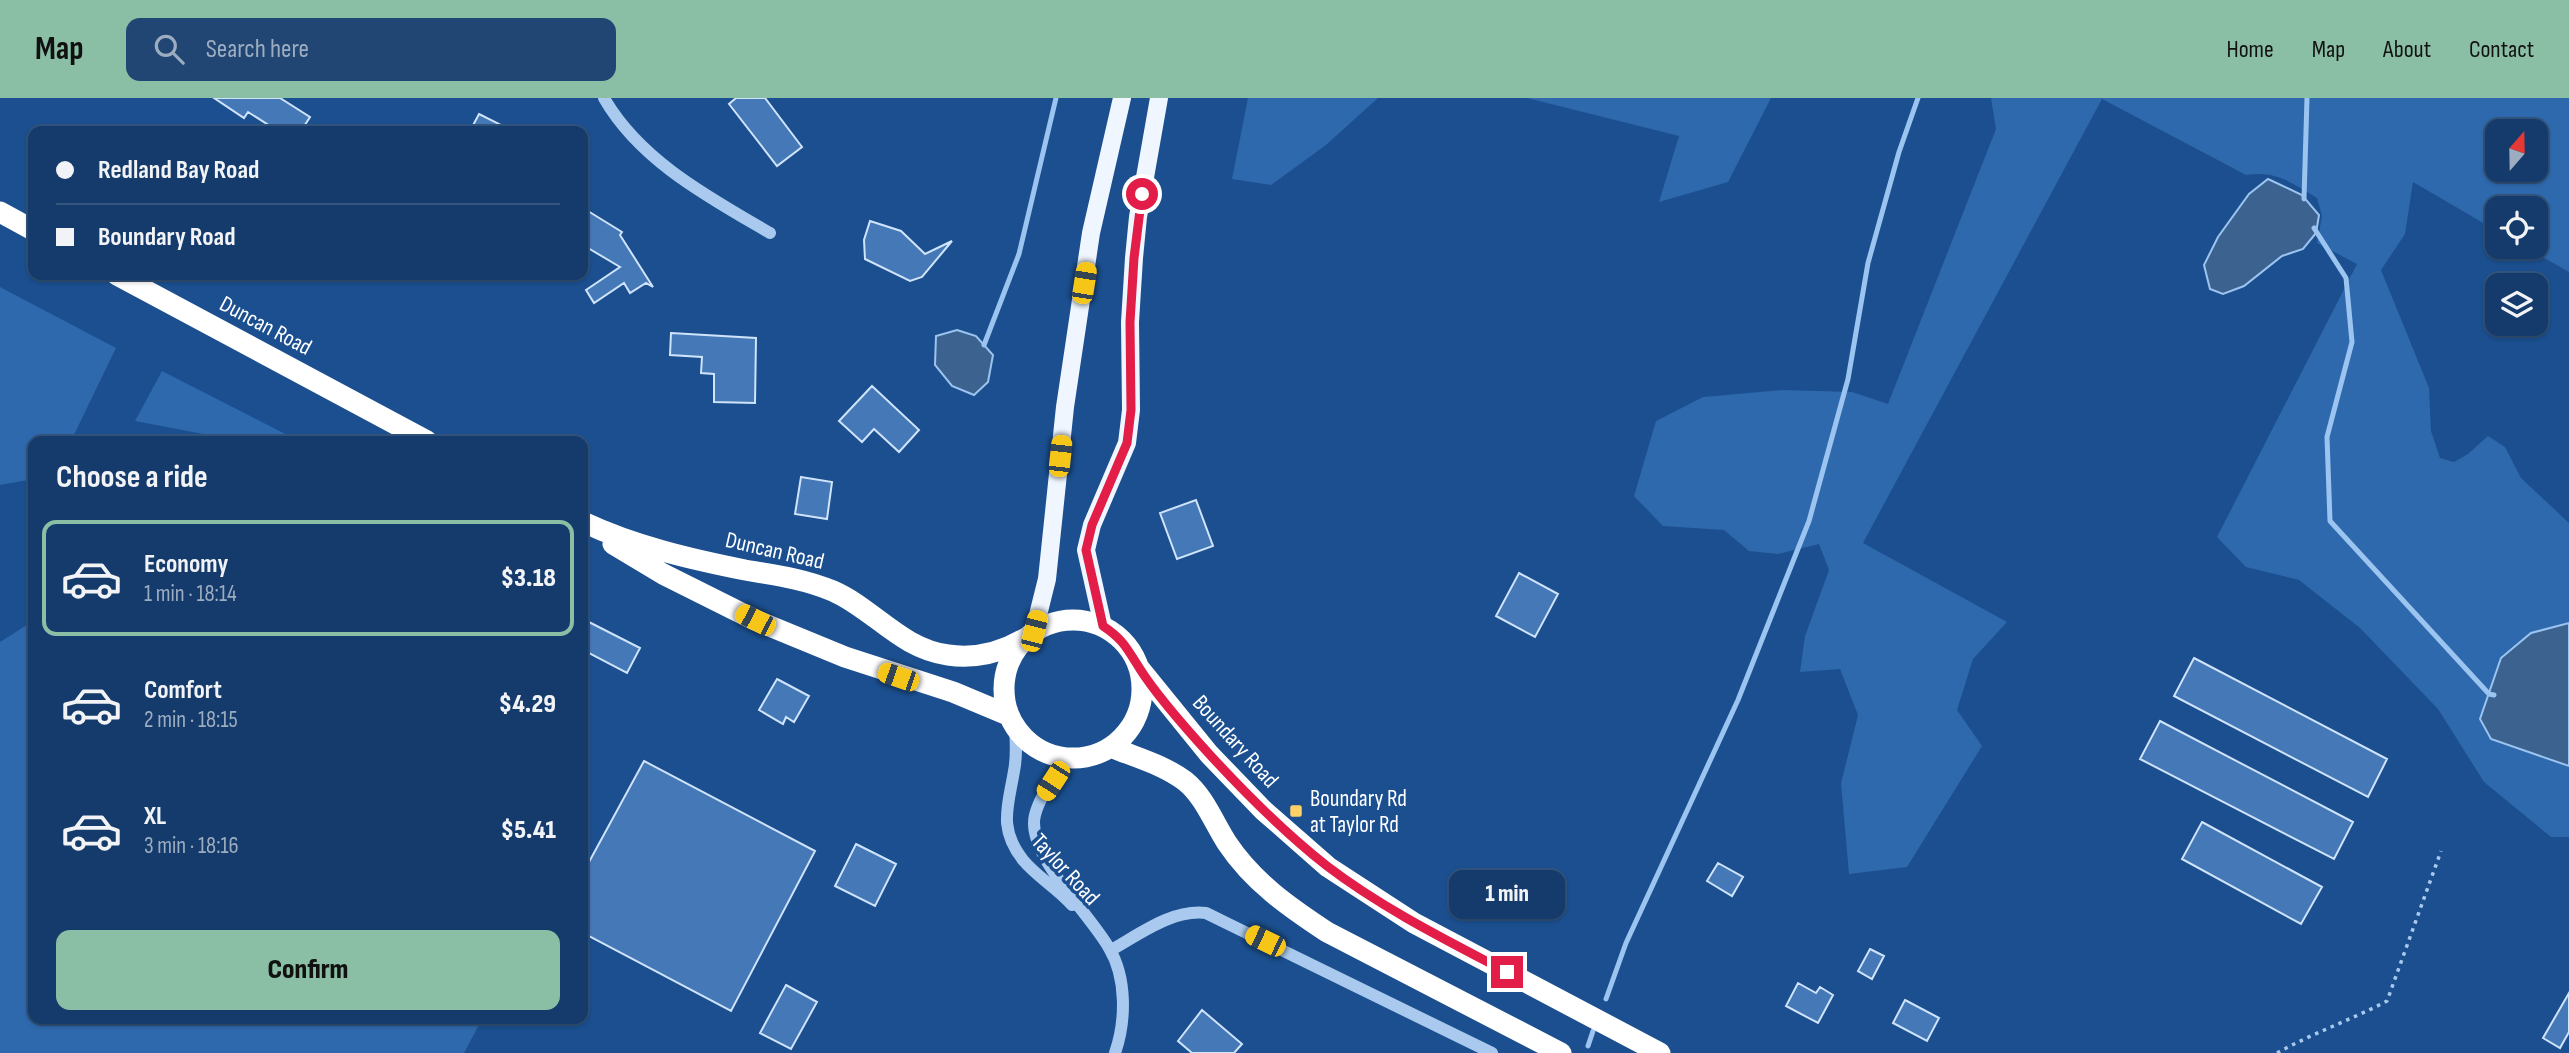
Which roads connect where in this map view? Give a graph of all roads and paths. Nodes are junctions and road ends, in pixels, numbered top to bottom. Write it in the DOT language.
graph roads {
  1 [pos="604,98"];
  2 [pos="1122,98"];
  3 [pos="1159,98"];
  4 [pos="0,212"];
  5 [pos="28,227"];
  6 [pos="770,233"];
  7 [pos="126,280"];
  8 [pos="419,436"];
  9 [pos="588,526"];
  10 [pos="588,527"];
  11 [pos="1103,626"];
  12 [pos="1029,635"];
  13 [pos="1140,669"];
  14 [pos="1011,721"];
  15 [pos="1111,747"];
  16 [pos="1066,758"];
  17 [pos="2441,851"];
  18 [pos="1111,950"];
  19 [pos="1115,1053"];
  20 [pos="1492,1053"];
  21 [pos="1562,1053"];
  22 [pos="1660,1053"];
  23 [pos="2277,1053"];
  1 -- 6 [label="street"];
  2 -- 12 [label="main road"];
  3 -- 11 [label="main road"];
  4 -- 5 [label="highway"];
  7 -- 8 [label="highway, Duncan Road"];
  9 -- 12 [label="highway, Duncan Road"];
  10 -- 14 [label="highway, Duncan Road"];
  11 -- 12 [label="highway"];
  11 -- 13 [label="highway"];
  12 -- 14 [label="highway"];
  13 -- 15 [label="highway"];
  13 -- 22 [label="highway, Boundary Road"];
  14 -- 16 [label="highway"];
  14 -- 18 [label="street, Taylor Road"];
  15 -- 16 [label="highway"];
  15 -- 21 [label="highway"];
  16 -- 18 [label="street, Taylor Road"];
  17 -- 23 [label="path"];
  18 -- 19 [label="street, Taylor Road"];
  18 -- 20 [label="street"];
}
